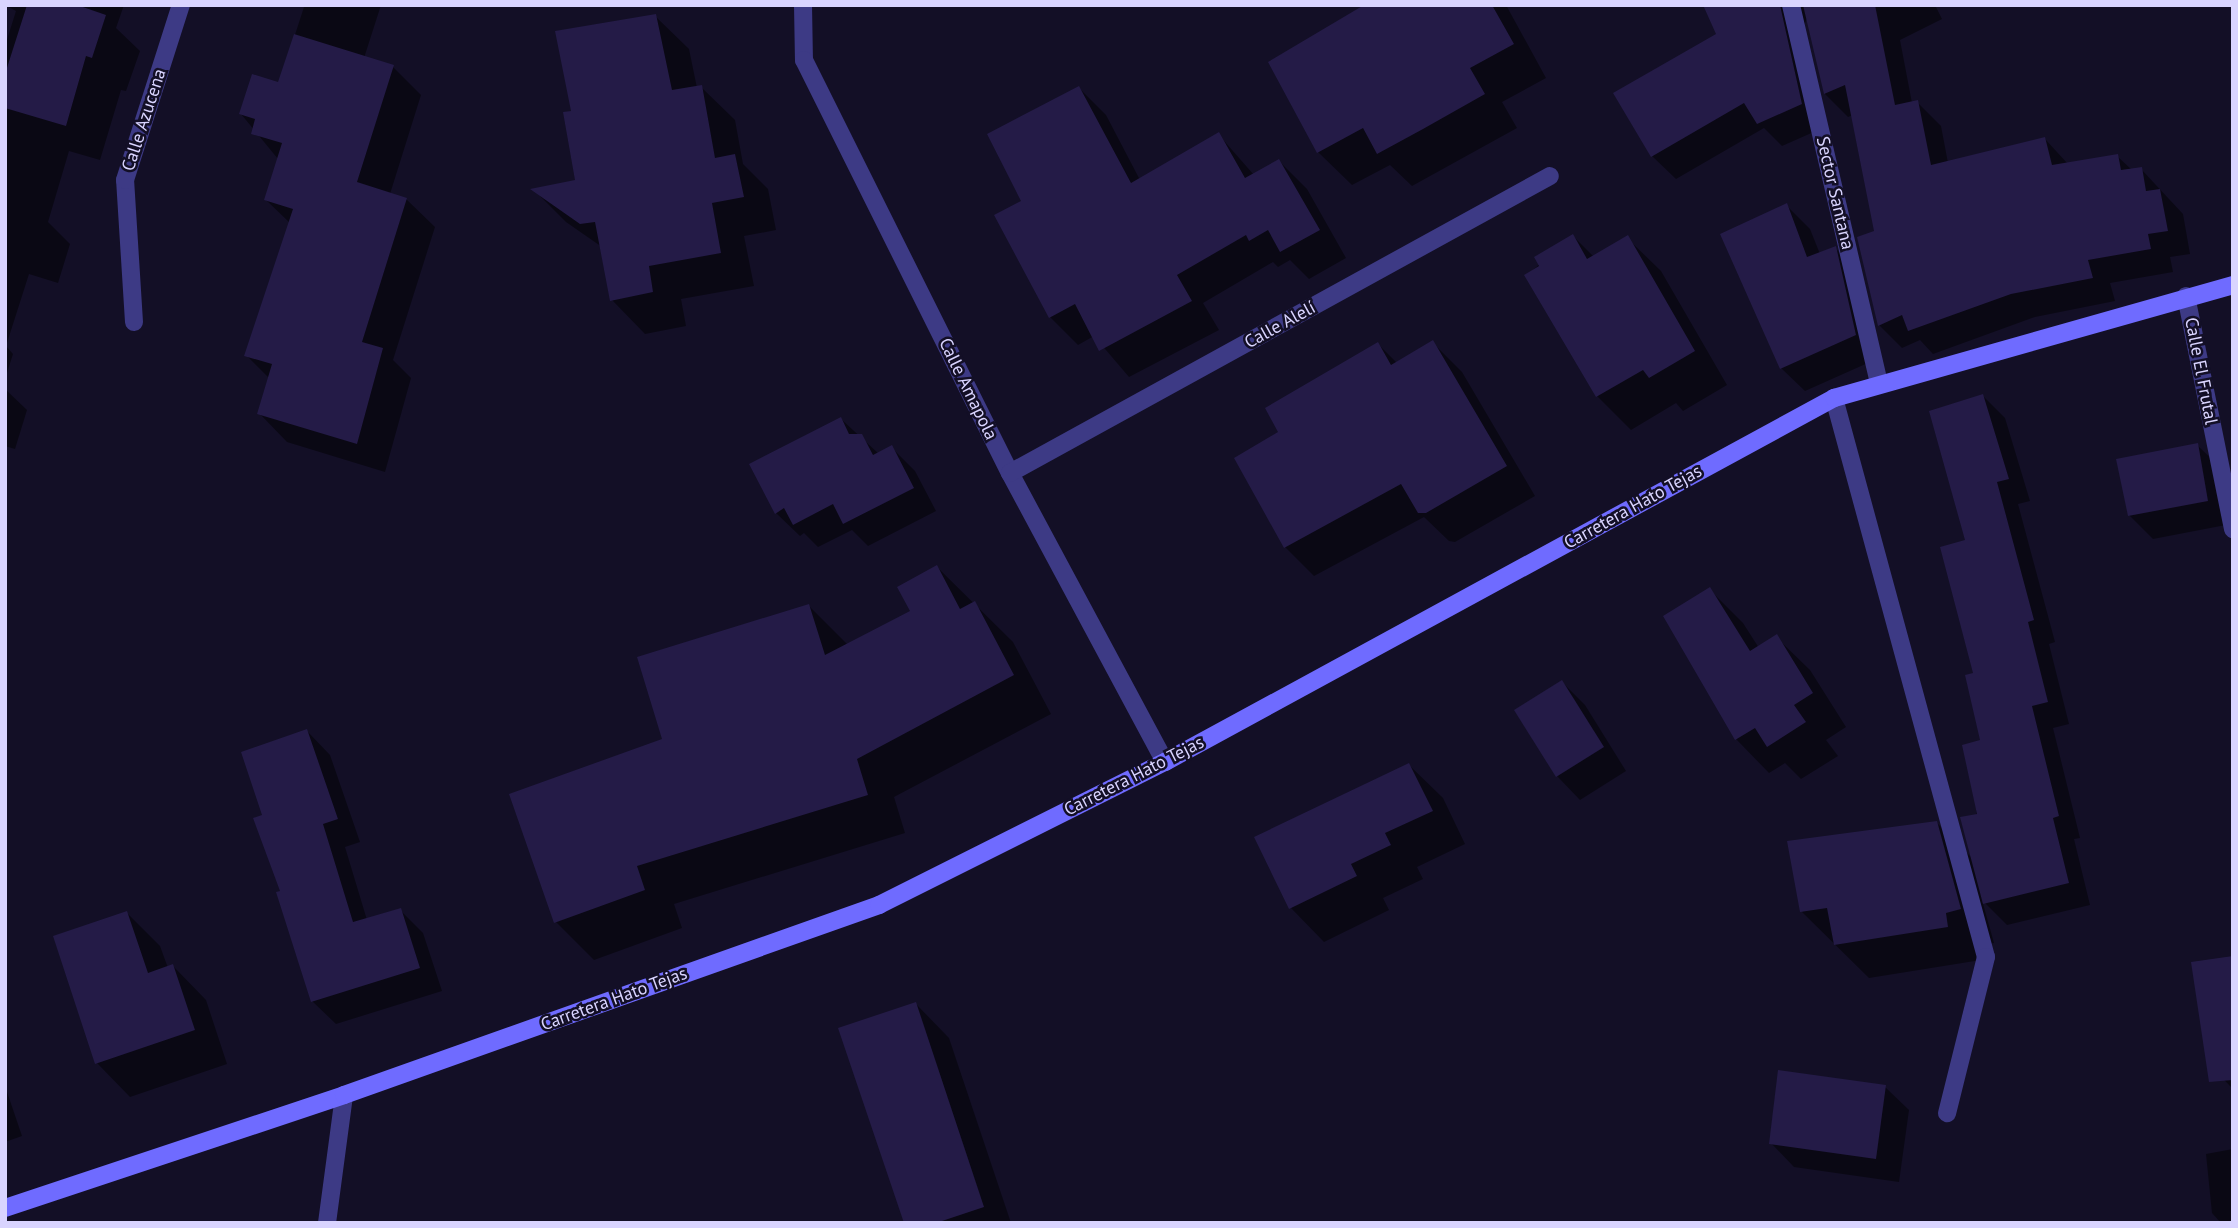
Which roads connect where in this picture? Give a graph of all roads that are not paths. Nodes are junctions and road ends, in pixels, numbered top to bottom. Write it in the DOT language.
graph roads {
  1 [pos="181,5"];
  2 [pos="803,5"];
  3 [pos="1791,5"];
  4 [pos="1550,176"];
  5 [pos="2233,285"];
  6 [pos="2186,296"];
  7 [pos="134,321"];
  8 [pos="1878,382"];
  9 [pos="1834,398"];
  10 [pos="1010,474"];
  11 [pos="2233,529"];
  12 [pos="1165,762"];
  13 [pos="344,1095"];
  14 [pos="1947,1113"];
  15 [pos="5,1208"];
  16 [pos="327,1223"];
  1 -- 7 [label="street, Calle Azucena"];
  2 -- 10 [label="street, Calle Amapola"];
  3 -- 8 [label="street, Sector Santana"];
  4 -- 10 [label="street, Calle Alelí"];
  5 -- 6 [label="street, Carretera Hato Tejas"];
  6 -- 8 [label="street, Carretera Hato Tejas"];
  6 -- 11 [label="street, Calle El Frutal"];
  8 -- 9 [label="street, Carretera Hato Tejas"];
  9 -- 12 [label="street, Carretera Hato Tejas"];
  9 -- 14 [label="street"];
  10 -- 12 [label="street, Calle Amapola"];
  12 -- 13 [label="street, Carretera Hato Tejas"];
  13 -- 15 [label="street, Carretera Hato Tejas"];
  13 -- 16 [label="street"];
}
